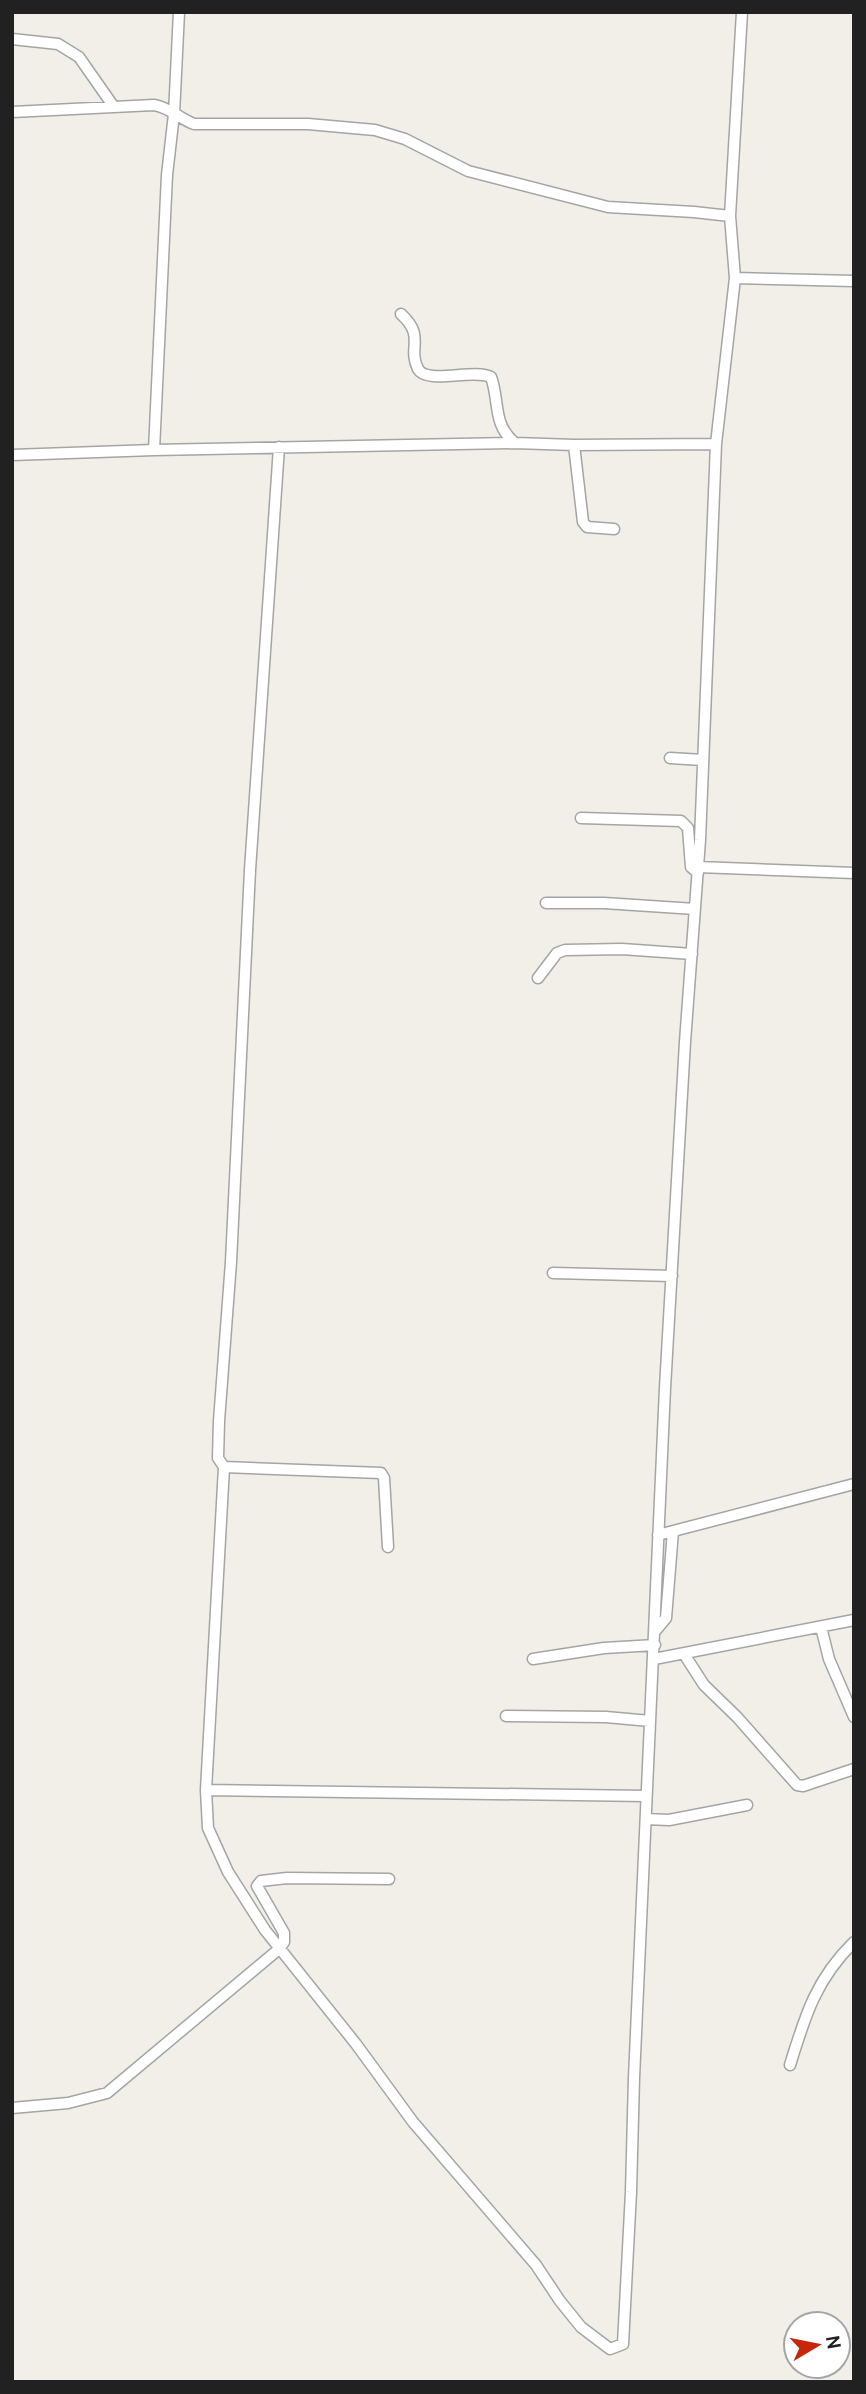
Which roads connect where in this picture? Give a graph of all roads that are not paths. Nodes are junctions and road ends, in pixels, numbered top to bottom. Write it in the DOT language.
graph roads {
  1 [pos="179,12"];
  2 [pos="742,12"];
  3 [pos="12,39"];
  4 [pos="114,107"];
  5 [pos="12,112"];
  6 [pos="174,114"];
  7 [pos="730,216"];
  8 [pos="735,278"];
  9 [pos="854,281"];
  10 [pos="401,314"];
  11 [pos="515,443"];
  12 [pos="716,444"];
  13 [pos="574,445"];
  14 [pos="279,447"];
  15 [pos="154,450"];
  16 [pos="12,455"];
  17 [pos="614,529"];
  18 [pos="670,758"];
  19 [pos="703,760"];
  20 [pos="581,818"];
  21 [pos="698,870"];
  22 [pos="854,873"];
  23 [pos="546,903"];
  24 [pos="695,909"];
  25 [pos="691,954"];
  26 [pos="538,978"];
  27 [pos="553,1273"];
  28 [pos="672,1276"];
  29 [pos="224,1467"];
  30 [pos="854,1484"];
  31 [pos="673,1531"];
  32 [pos="658,1535"];
  33 [pos="388,1547"];
  34 [pos="854,1620"];
  35 [pos="821,1627"];
  36 [pos="656,1630"];
  37 [pos="655,1645"];
  38 [pos="684,1654"];
  39 [pos="533,1659"];
  40 [pos="654,1659"];
  41 [pos="506,1716"];
  42 [pos="854,1717"];
  43 [pos="650,1721"];
  44 [pos="854,1769"];
  45 [pos="206,1790"];
  46 [pos="646,1796"];
  47 [pos="747,1805"];
  48 [pos="646,1819"];
  49 [pos="389,1879"];
  50 [pos="854,1942"];
  51 [pos="279,1949"];
  52 [pos="790,2065"];
  53 [pos="12,2108"];
  1 -- 6 [label="street"];
  2 -- 7 [label="street"];
  3 -- 4 [label="street"];
  4 -- 5 [label="street"];
  4 -- 6 [label="street"];
  6 -- 7 [label="street"];
  6 -- 15 [label="street"];
  7 -- 8 [label="street"];
  8 -- 9 [label="street"];
  8 -- 12 [label="street"];
  10 -- 11 [label="street"];
  11 -- 13 [label="street"];
  11 -- 14 [label="street"];
  12 -- 13 [label="street"];
  12 -- 19 [label="street"];
  13 -- 17 [label="street"];
  14 -- 15 [label="street"];
  14 -- 29 [label="street"];
  15 -- 16 [label="street"];
  18 -- 19 [label="street"];
  19 -- 21 [label="street"];
  20 -- 21 [label="street"];
  21 -- 22 [label="street"];
  21 -- 24 [label="street"];
  23 -- 24 [label="street"];
  24 -- 25 [label="street"];
  25 -- 26 [label="street"];
  25 -- 28 [label="street"];
  27 -- 28 [label="street"];
  28 -- 32 [label="street"];
  29 -- 33 [label="street"];
  29 -- 45 [label="street"];
  30 -- 31 [label="street"];
  31 -- 32 [label="street"];
  31 -- 36 [label="street"];
  32 -- 36 [label="street"];
  34 -- 35 [label="street"];
  35 -- 38 [label="street"];
  35 -- 42 [label="street"];
  36 -- 37 [label="street"];
  37 -- 39 [label="street"];
  37 -- 40 [label="street"];
  38 -- 40 [label="street"];
  38 -- 44 [label="street"];
  40 -- 43 [label="street"];
  41 -- 43 [label="street"];
  43 -- 46 [label="street"];
  45 -- 46 [label="street"];
  45 -- 51 [label="street"];
  46 -- 48 [label="street"];
  47 -- 48 [label="street"];
  48 -- 51 [label="street"];
  49 -- 51 [label="street"];
  50 -- 52 [label="street"];
  51 -- 53 [label="street"];
}
